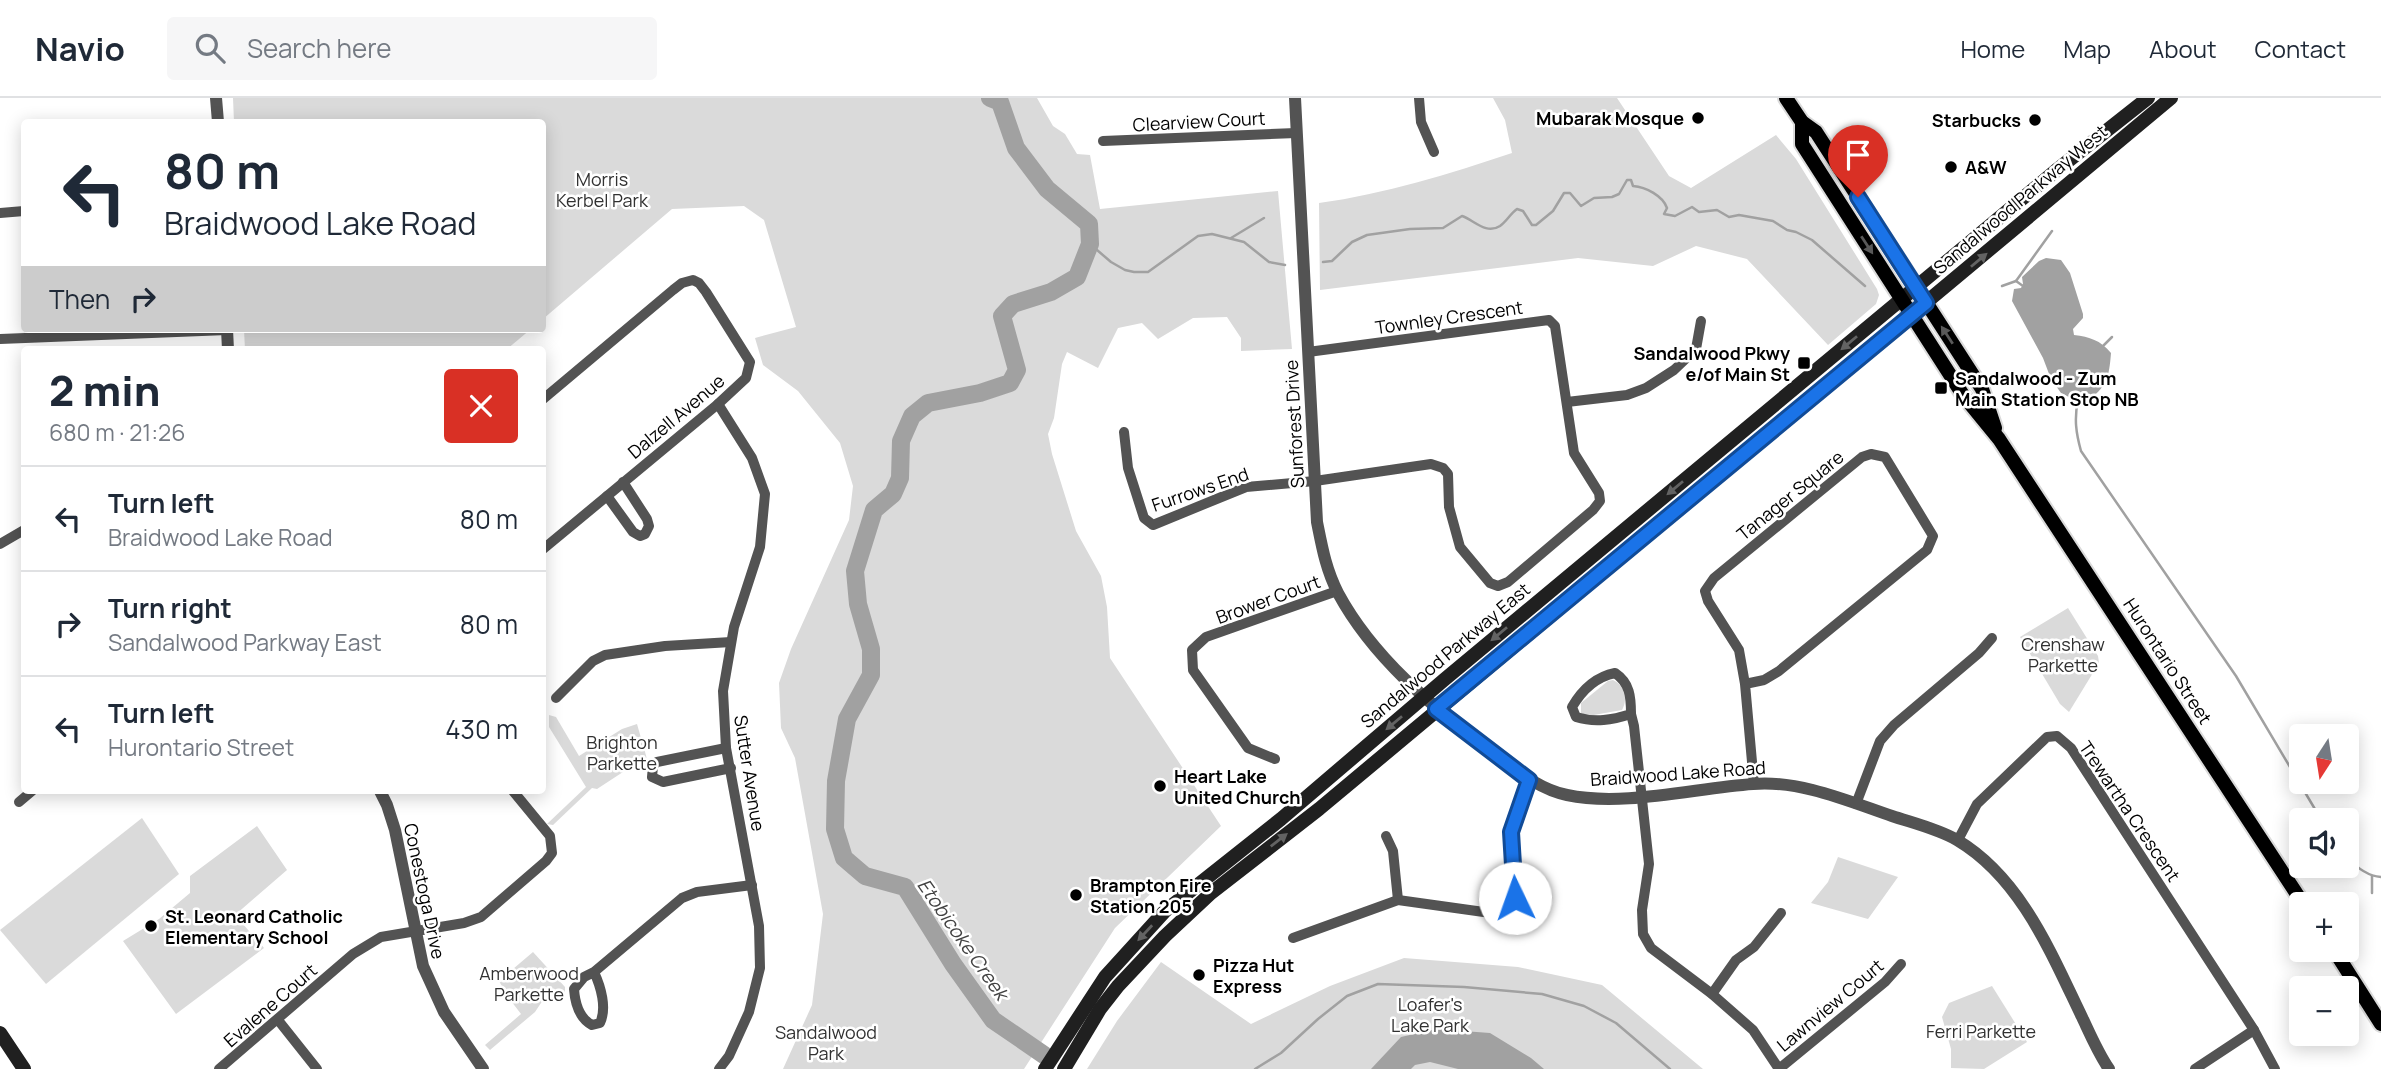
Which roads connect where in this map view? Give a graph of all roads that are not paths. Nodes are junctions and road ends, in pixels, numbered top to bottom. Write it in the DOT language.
graph roads {
  1 [pos="216,98"];
  2 [pos="1295,98"];
  3 [pos="1419,98"];
  4 [pos="1786,98"];
  5 [pos="2147,98"];
  6 [pos="2171,98"];
  7 [pos="218,119"];
  8 [pos="1802,122"];
  9 [pos="1296,133"];
  10 [pos="1103,141"];
  11 [pos="1434,152"];
  12 [pos="21,211"];
  13 [pos="0,213"];
  14 [pos="1916,287"];
  15 [pos="1902,299"];
  16 [pos="1926,303"];
  17 [pos="1912,315"];
  18 [pos="1701,321"];
  19 [pos="136,333"];
  20 [pos="0,339"];
  21 [pos="1308,352"];
  22 [pos="546,397"];
  23 [pos="1567,402"];
  24 [pos="718,404"];
  25 [pos="1125,432"];
  26 [pos="1998,439"];
  27 [pos="1315,481"];
  28 [pos="623,482"];
  29 [pos="607,496"];
  30 [pos="21,532"];
  31 [pos="0,544"];
  32 [pos="546,547"];
  33 [pos="1337,591"];
  34 [pos="1992,638"];
  35 [pos="731,642"];
  36 [pos="1745,684"];
  37 [pos="556,698"];
  38 [pos="1424,698"];
  39 [pos="1436,709"];
  40 [pos="1631,714"];
  41 [pos="726,748"];
  42 [pos="1275,759"];
  43 [pos="731,768"];
  44 [pos="1529,780"];
  45 [pos="1754,783"];
  46 [pos="29,794"];
  47 [pos="382,794"];
  48 [pos="515,794"];
  49 [pos="1642,796"];
  50 [pos="19,802"];
  51 [pos="1856,804"];
  52 [pos="1386,835"];
  53 [pos="1958,840"];
  54 [pos="752,885"];
  55 [pos="2295,892"];
  56 [pos="1398,900"];
  57 [pos="1780,913"];
  58 [pos="416,930"];
  59 [pos="1293,938"];
  60 [pos="2342,962"];
  61 [pos="1901,964"];
  62 [pos="594,972"];
  63 [pos="1712,994"];
  64 [pos="278,1020"];
  65 [pos="2381,1024"];
  66 [pos="2254,1030"];
  67 [pos="0,1033"];
  68 [pos="1068,1063"];
  69 [pos="481,1068"];
  70 [pos="24,1069"];
  71 [pos="219,1069"];
  72 [pos="317,1069"];
  73 [pos="719,1069"];
  74 [pos="1045,1069"];
  75 [pos="1779,1069"];
  76 [pos="2109,1069"];
  77 [pos="2195,1069"];
  78 [pos="2275,1069"];
  1 -- 7 [label="street"];
  2 -- 9 [label="street, Sunforest Drive"];
  3 -- 11 [label="street"];
  4 -- 8 [label="main road, Hurontario Street"];
  5 -- 14 [label="main road, Sandalwood Parkway West"];
  16 -- 6 [label="main road, Sandalwood Parkway West, one-way"];
  8 -- 14 [label="main road, Hurontario Street"];
  8 -- 15 [label="main road, Hurontario Street, one-way"];
  9 -- 10 [label="street, Clearview Court"];
  9 -- 21 [label="street, Sunforest Drive"];
  12 -- 13 [label="street"];
  14 -- 15 [label="main road, Sandalwood Parkway West"];
  14 -- 16 [label="main road, Hurontario Street"];
  15 -- 17 [label="main road, Hurontario Street"];
  15 -- 38 [label="main road, Sandalwood Parkway East, one-way"];
  16 -- 17 [label="main road, Sandalwood Parkway West"];
  26 -- 16 [label="main road, Hurontario Street, one-way"];
  17 -- 26 [label="main road, Hurontario Street"];
  17 -- 39 [label="main road, Sandalwood Parkway East"];
  18 -- 23 [label="street"];
  19 -- 20 [label="street"];
  21 -- 23 [label="street, Townley Crescent"];
  21 -- 27 [label="street, Sunforest Drive"];
  22 -- 24 [label="street, Dalzell Avenue"];
  23 -- 27 [label="street, Townley Crescent"];
  24 -- 28 [label="street, Dalzell Avenue"];
  24 -- 35 [label="street, Sutter Avenue"];
  25 -- 27 [label="street, Furrows End"];
  26 -- 55 [label="main road, Hurontario Street"];
  27 -- 33 [label="street, Sunforest Drive"];
  28 -- 29 [label="street, Dalzell Avenue"];
  28 -- 29 [label="street"];
  29 -- 32 [label="street, Dalzell Avenue"];
  30 -- 31 [label="street"];
  33 -- 38 [label="street, Sunforest Drive"];
  33 -- 42 [label="street, Brower Court"];
  34 -- 51 [label="street"];
  35 -- 37 [label="street"];
  35 -- 41 [label="street, Sutter Avenue"];
  36 -- 36 [label="street, Tanager Square"];
  36 -- 45 [label="street, Tanager Square"];
  38 -- 39 [label="street, Sunforest Drive"];
  38 -- 74 [label="main road, Sandalwood Parkway East, one-way"];
  39 -- 44 [label="street, Braidwood Lake Road"];
  68 -- 39 [label="main road, Sandalwood Parkway East, one-way"];
  40 -- 40 [label="street"];
  40 -- 49 [label="street"];
  41 -- 43 [label="street, Sutter Avenue"];
  41 -- 43 [label="street"];
  43 -- 54 [label="street, Sutter Avenue"];
  44 -- 49 [label="street, Braidwood Lake Road"];
  44 -- 56 [label="street"];
  45 -- 49 [label="street, Braidwood Lake Road"];
  45 -- 51 [label="street, Braidwood Lake Road"];
  46 -- 50 [label="street"];
  47 -- 58 [label="street, Conestoga Drive"];
  48 -- 58 [label="street, Evalene Court"];
  49 -- 63 [label="street"];
  51 -- 53 [label="street, Braidwood Lake Road"];
  52 -- 56 [label="street"];
  53 -- 66 [label="street, Trewartha Crescent"];
  53 -- 76 [label="street, Braidwood Lake Road"];
  54 -- 62 [label="street"];
  54 -- 73 [label="street, Sutter Avenue"];
  56 -- 59 [label="street"];
  57 -- 63 [label="street"];
  58 -- 64 [label="street, Evalene Court"];
  58 -- 69 [label="street, Conestoga Drive"];
  60 -- 65 [label="main road"];
  61 -- 75 [label="street, Lawnview Court"];
  62 -- 62 [label="street"];
  63 -- 75 [label="street"];
  64 -- 71 [label="street, Evalene Court"];
  64 -- 72 [label="street"];
  66 -- 77 [label="street"];
  66 -- 78 [label="street, Trewartha Crescent"];
  67 -- 70 [label="main road"];
}
